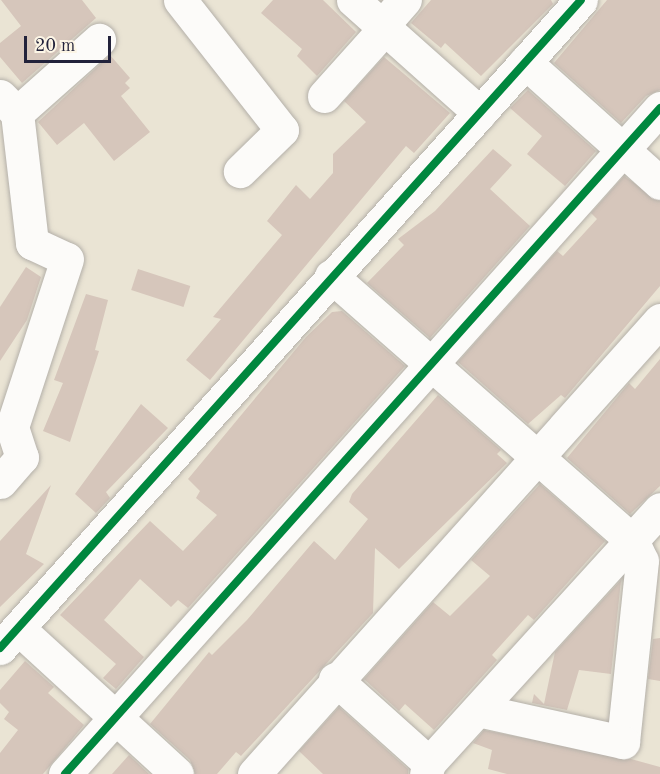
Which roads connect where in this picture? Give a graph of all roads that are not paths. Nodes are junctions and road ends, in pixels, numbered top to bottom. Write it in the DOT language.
graph roads {
  1 [pos="180,0"];
  2 [pos="353,0"];
  3 [pos="405,0"];
  4 [pos="581,0"];
  5 [pos="384,27"];
  6 [pos="99,40"];
  7 [pos="525,62"];
  8 [pos="324,96"];
  9 [pos="9,104"];
  10 [pos="660,108"];
  11 [pos="480,113"];
  12 [pos="622,149"];
  13 [pos="240,171"];
  14 [pos="660,183"];
  15 [pos="331,276"];
  16 [pos="660,320"];
  17 [pos="431,363"];
  18 [pos="533,456"];
  19 [pos="0,482"];
  20 [pos="660,509"];
  21 [pos="632,540"];
  22 [pos="648,612"];
  23 [pos="9,639"];
  24 [pos="335,679"];
  25 [pos="478,710"];
  26 [pos="115,720"];
  27 [pos="427,768"];
  28 [pos="65,774"];
  29 [pos="177,774"];
  30 [pos="254,774"];
  1 -- 13 [label="street"];
  2 -- 5 [label="street"];
  3 -- 5 [label="street"];
  4 -- 7 [label="street"];
  5 -- 8 [label="street"];
  5 -- 11 [label="street"];
  6 -- 9 [label="street"];
  7 -- 11 [label="street"];
  7 -- 12 [label="street"];
  9 -- 19 [label="street"];
  10 -- 12 [label="street"];
  11 -- 15 [label="street"];
  12 -- 14 [label="street"];
  12 -- 17 [label="street"];
  15 -- 17 [label="street"];
  15 -- 23 [label="street"];
  16 -- 18 [label="street"];
  17 -- 18 [label="street"];
  17 -- 26 [label="street"];
  18 -- 21 [label="street"];
  18 -- 24 [label="street"];
  20 -- 21 [label="street"];
  21 -- 22 [label="street"];
  21 -- 25 [label="street"];
  22 -- 25 [label="street"];
  23 -- 26 [label="street"];
  24 -- 27 [label="street"];
  24 -- 30 [label="street"];
  25 -- 27 [label="street"];
  26 -- 28 [label="street"];
  26 -- 29 [label="street"];
}
